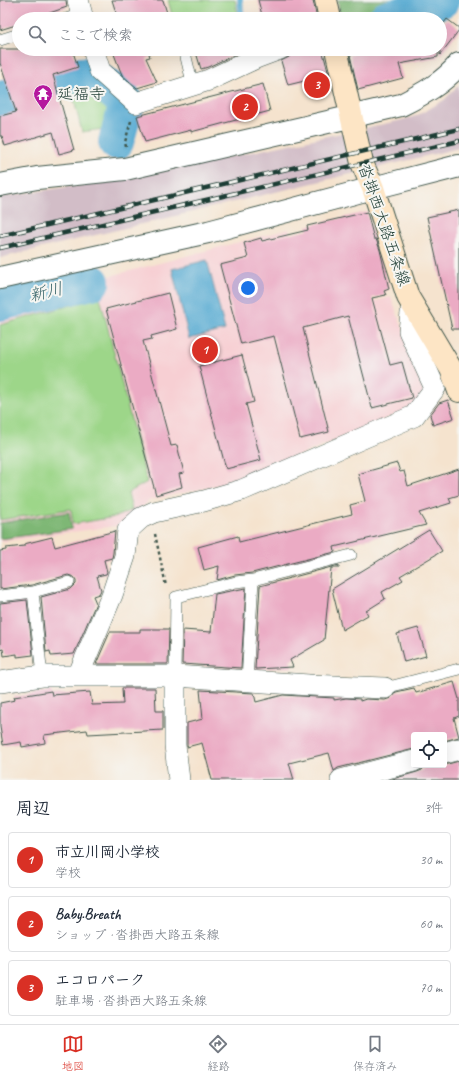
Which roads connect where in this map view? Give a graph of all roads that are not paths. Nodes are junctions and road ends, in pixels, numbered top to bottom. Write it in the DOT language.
graph roads {
  1 [pos="326,0"];
  2 [pos="329,12"];
  3 [pos="12,36"];
  4 [pos="0,40"];
  5 [pos="95,56"];
  6 [pos="186,56"];
  7 [pos="261,56"];
  8 [pos="338,56"];
  9 [pos="459,64"];
  10 [pos="193,86"];
  11 [pos="351,116"];
  12 [pos="459,166"];
  13 [pos="0,185"];
  14 [pos="373,188"];
  15 [pos="0,278"];
  16 [pos="412,304"];
  17 [pos="459,391"];
  18 [pos="351,555"];
  19 [pos="253,580"];
  20 [pos="69,582"];
  21 [pos="33,592"];
  22 [pos="0,596"];
  23 [pos="459,669"];
  24 [pos="42,676"];
  25 [pos="78,676"];
  26 [pos="175,676"];
  27 [pos="247,680"];
  28 [pos="0,682"];
  29 [pos="386,688"];
  30 [pos="459,748"];
  31 [pos="447,751"];
  32 [pos="411,761"];
  33 [pos="180,778"];
  34 [pos="341,780"];
  1 -- 2 [label="main road"];
  3 -- 4 [label="lane"];
  5 -- 10 [label="street"];
  6 -- 10 [label="lane"];
  7 -- 10 [label="street"];
  8 -- 11 [label="main road, 沓掛西大路五条線"];
  9 -- 11 [label="street"];
  11 -- 13 [label="street"];
  11 -- 14 [label="main road, 沓掛西大路五条線"];
  12 -- 14 [label="street"];
  14 -- 15 [label="street"];
  14 -- 16 [label="main road, 沓掛西大路五条線"];
  16 -- 17 [label="main road, 沓掛西大路五条線"];
  16 -- 25 [label="street"];
  18 -- 19 [label="lane"];
  19 -- 26 [label="lane"];
  19 -- 27 [label="lane"];
  20 -- 21 [label="lane"];
  21 -- 22 [label="lane"];
  21 -- 24 [label="lane"];
  23 -- 29 [label="lane"];
  24 -- 25 [label="street"];
  24 -- 28 [label="street"];
  25 -- 26 [label="street"];
  26 -- 27 [label="street"];
  26 -- 33 [label="street"];
  27 -- 29 [label="street"];
  30 -- 31 [label="street"];
  32 -- 34 [label="street"];
}
